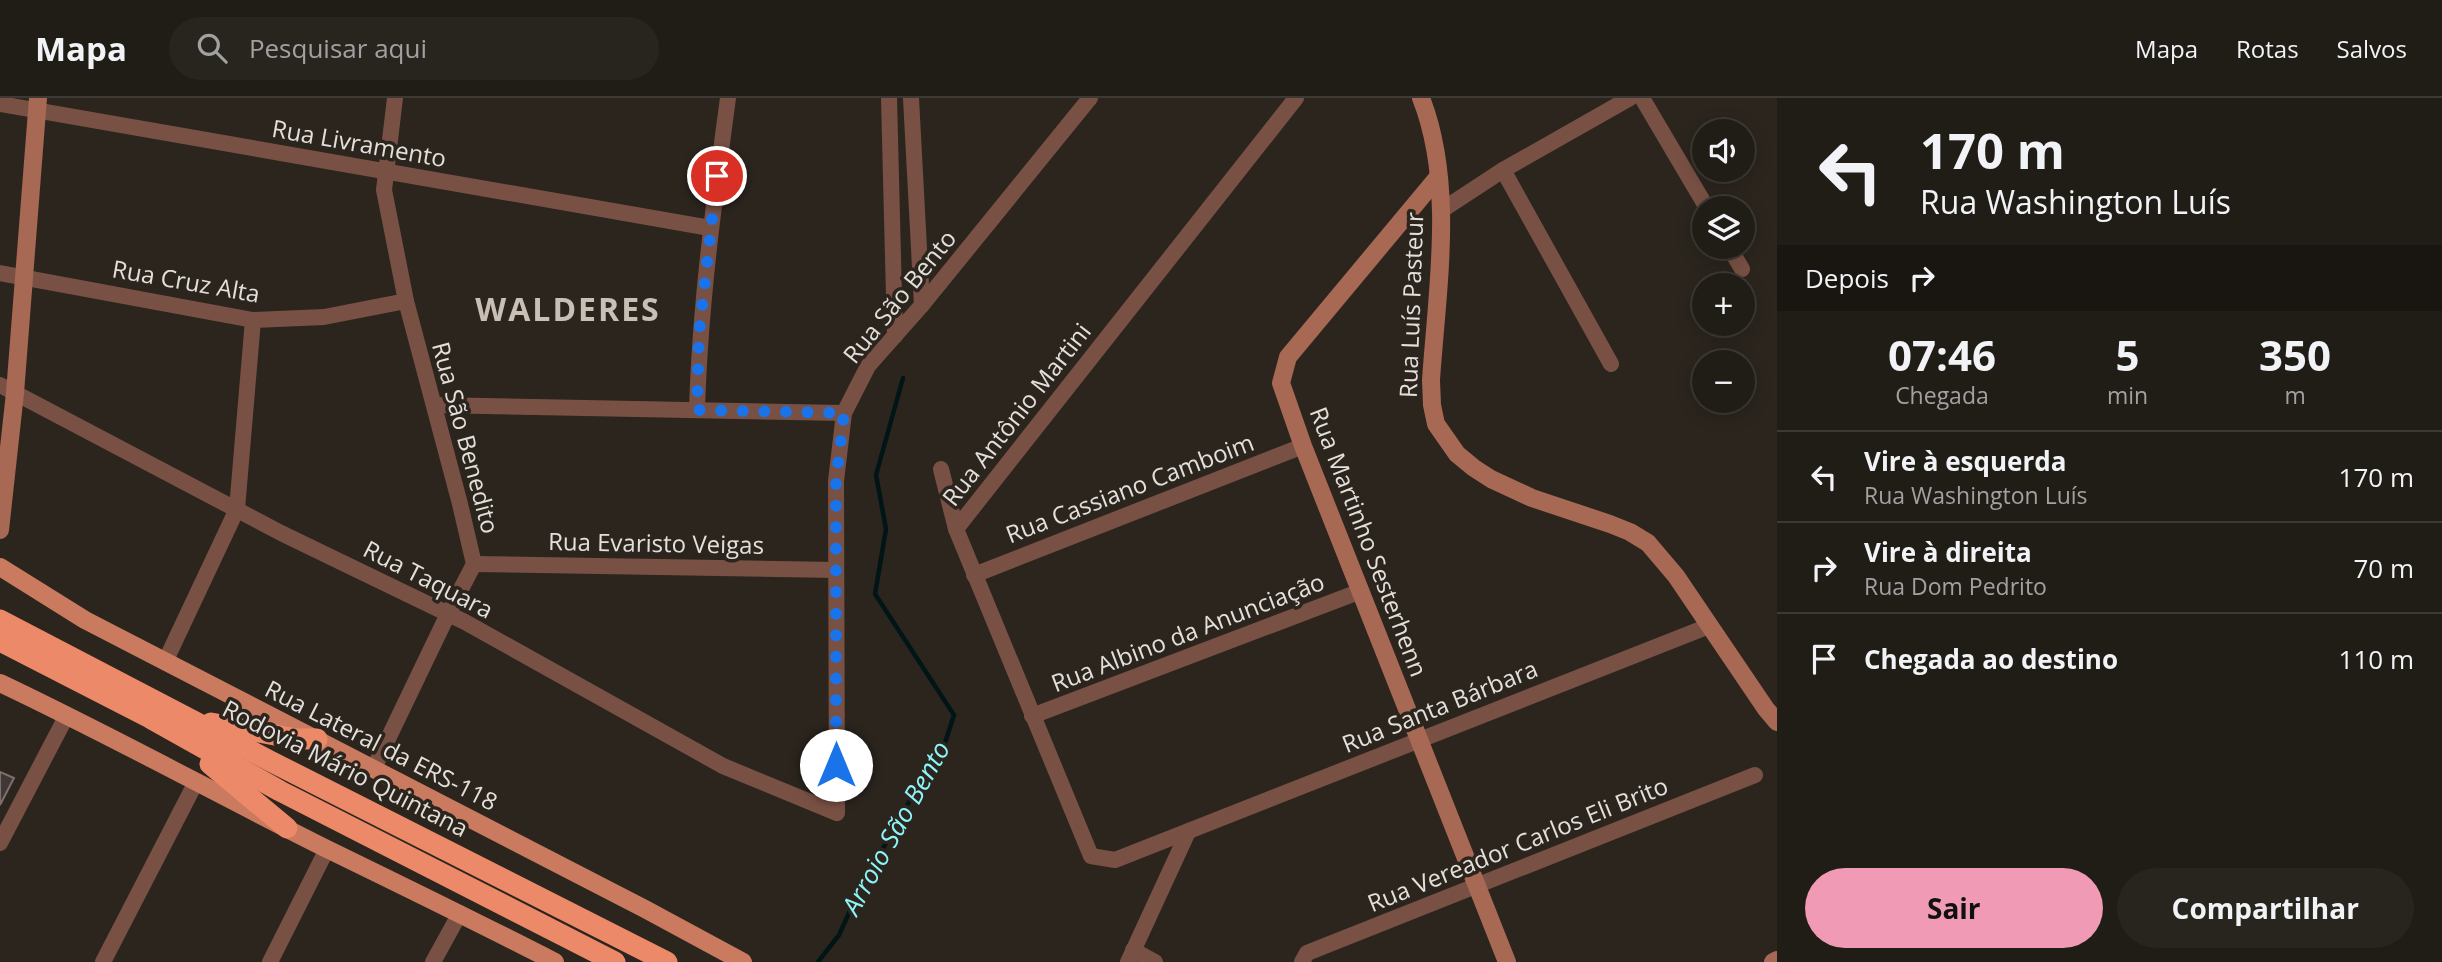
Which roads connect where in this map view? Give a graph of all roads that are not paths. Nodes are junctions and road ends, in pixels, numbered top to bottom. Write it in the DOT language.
graph roads {
  1 [pos="395,98"];
  2 [pos="727,98"];
  3 [pos="889,98"];
  4 [pos="911,98"];
  5 [pos="1090,98"];
  6 [pos="1296,98"];
  7 [pos="1421,98"];
  8 [pos="1630,98"];
  9 [pos="1642,98"];
  10 [pos="0,104"];
  11 [pos="37,104"];
  12 [pos="913,170"];
  13 [pos="1503,170"];
  14 [pos="890,171"];
  15 [pos="384,172"];
  16 [pos="1438,177"];
  17 [pos="1699,196"];
  18 [pos="1442,210"];
  19 [pos="710,228"];
  20 [pos="1736,259"];
  21 [pos="1742,269"];
  22 [pos="0,273"];
  23 [pos="25,277"];
  24 [pos="406,301"];
  25 [pos="922,305"];
  26 [pos="253,320"];
  27 [pos="895,336"];
  28 [pos="1611,364"];
  29 [pos="8,389"];
  30 [pos="434,405"];
  31 [pos="697,410"];
  32 [pos="844,413"];
  33 [pos="1303,446"];
  34 [pos="941,470"];
  35 [pos="237,509"];
  36 [pos="956,529"];
  37 [pos="0,530"];
  38 [pos="474,564"];
  39 [pos="0,567"];
  40 [pos="836,570"];
  41 [pos="974,575"];
  42 [pos="1361,591"];
  43 [pos="448,614"];
  44 [pos="0,620"];
  45 [pos="1709,626"];
  46 [pos="0,641"];
  47 [pos="165,662"];
  48 [pos="0,683"];
  49 [pos="67,715"];
  50 [pos="1032,716"];
  51 [pos="150,718"];
  52 [pos="191,720"];
  53 [pos="1777,722"];
  54 [pos="1420,739"];
  55 [pos="317,740"];
  56 [pos="373,770"];
  57 [pos="1755,775"];
  58 [pos="196,782"];
  59 [pos="837,813"];
  60 [pos="287,828"];
  61 [pos="1188,832"];
  62 [pos="0,844"];
  63 [pos="327,849"];
  64 [pos="1115,860"];
  65 [pos="1478,885"];
  66 [pos="460,913"];
  67 [pos="1130,956"];
  68 [pos="103,962"];
  69 [pos="270,962"];
  70 [pos="433,962"];
  71 [pos="555,962"];
  72 [pos="615,962"];
  73 [pos="667,962"];
  74 [pos="743,962"];
  75 [pos="1156,962"];
  76 [pos="1302,962"];
  77 [pos="1507,962"];
  1 -- 15 [label="street, Rua São Benedito"];
  2 -- 19 [label="street"];
  3 -- 14 [label="street"];
  4 -- 12 [label="street"];
  5 -- 25 [label="street, Rua São Bento"];
  6 -- 36 [label="street, Rua Antônio Martini"];
  7 -- 16 [label="street, Rua Luís Pasteur"];
  8 -- 13 [label="street"];
  9 -- 17 [label="street"];
  10 -- 11 [label="street, Rua Livramento"];
  11 -- 15 [label="street, Rua Livramento"];
  11 -- 23 [label="street"];
  12 -- 14 [label="street"];
  12 -- 25 [label="street"];
  13 -- 18 [label="street"];
  13 -- 28 [label="street"];
  14 -- 27 [label="street"];
  15 -- 19 [label="street, Rua Livramento"];
  15 -- 24 [label="street, Rua São Benedito"];
  16 -- 18 [label="street, Rua Luís Pasteur"];
  16 -- 33 [label="street, Rua Martinho Sesterhenn"];
  18 -- 45 [label="street, Rua Luís Pasteur"];
  19 -- 31 [label="street"];
  20 -- 21 [label="street"];
  22 -- 23 [label="street, Rua Cruz Alta"];
  23 -- 26 [label="street, Rua Cruz Alta"];
  23 -- 29 [label="street"];
  24 -- 26 [label="street, Rua Cruz Alta"];
  24 -- 30 [label="street, Rua São Benedito"];
  25 -- 27 [label="street, Rua São Bento"];
  26 -- 35 [label="street"];
  27 -- 32 [label="street, Rua São Bento"];
  29 -- 35 [label="street, Rua Taquara"];
  29 -- 37 [label="street"];
  30 -- 31 [label="street"];
  30 -- 38 [label="street, Rua São Benedito"];
  31 -- 32 [label="street"];
  32 -- 40 [label="street, Rua São Bento"];
  33 -- 41 [label="street, Rua Cassiano Camboim"];
  33 -- 42 [label="street, Rua Martinho Sesterhenn"];
  34 -- 36 [label="street"];
  35 -- 43 [label="street, Rua Taquara"];
  35 -- 47 [label="street"];
  36 -- 41 [label="street, Rua Antônio Martini"];
  38 -- 40 [label="street, Rua Evaristo Veigas"];
  38 -- 43 [label="street, Rua São Benedito"];
  39 -- 47 [label="main road, Rua Lateral da ERS-118"];
  40 -- 59 [label="street, Rua São Bento"];
  41 -- 50 [label="street, Rua Antônio Martini"];
  42 -- 50 [label="street, Rua Albino da Anunciação"];
  42 -- 54 [label="street, Rua Martinho Sesterhenn"];
  43 -- 56 [label="street, Rua São Benedito"];
  43 -- 59 [label="street, Rua Taquara"];
  44 -- 52 [label="highway, Rodovia Mário Quintana"];
  45 -- 53 [label="street, Rua Luís Pasteur"];
  45 -- 54 [label="street, Rua Santa Bárbara"];
  46 -- 51 [label="highway, Rodovia Mário Quintana"];
  47 -- 55 [label="main road, Rua Lateral da ERS-118"];
  48 -- 49 [label="main road"];
  49 -- 58 [label="main road"];
  49 -- 62 [label="street"];
  50 -- 64 [label="street, Rua Antônio Martini"];
  51 -- 60 [label="highway"];
  51 -- 72 [label="highway, Rodovia Mário Quintana"];
  52 -- 55 [label="highway"];
  52 -- 73 [label="highway, Rodovia Mário Quintana"];
  54 -- 61 [label="street, Rua Santa Bárbara"];
  54 -- 65 [label="street, Rua Martinho Sesterhenn"];
  55 -- 56 [label="main road, Rua Lateral da ERS-118"];
  56 -- 74 [label="main road, Rua Lateral da ERS-118"];
  57 -- 65 [label="street, Rua Vereador Carlos Eli Brito"];
  58 -- 60 [label="main road"];
  58 -- 68 [label="street"];
  60 -- 63 [label="main road"];
  61 -- 64 [label="street, Rua Santa Bárbara"];
  61 -- 67 [label="street"];
  63 -- 66 [label="main road"];
  63 -- 69 [label="street"];
  65 -- 76 [label="street, Rua Vereador Carlos Eli Brito"];
  65 -- 77 [label="street, Rua Martinho Sesterhenn"];
  66 -- 70 [label="street"];
  66 -- 71 [label="main road"];
  67 -- 75 [label="street"];
}
